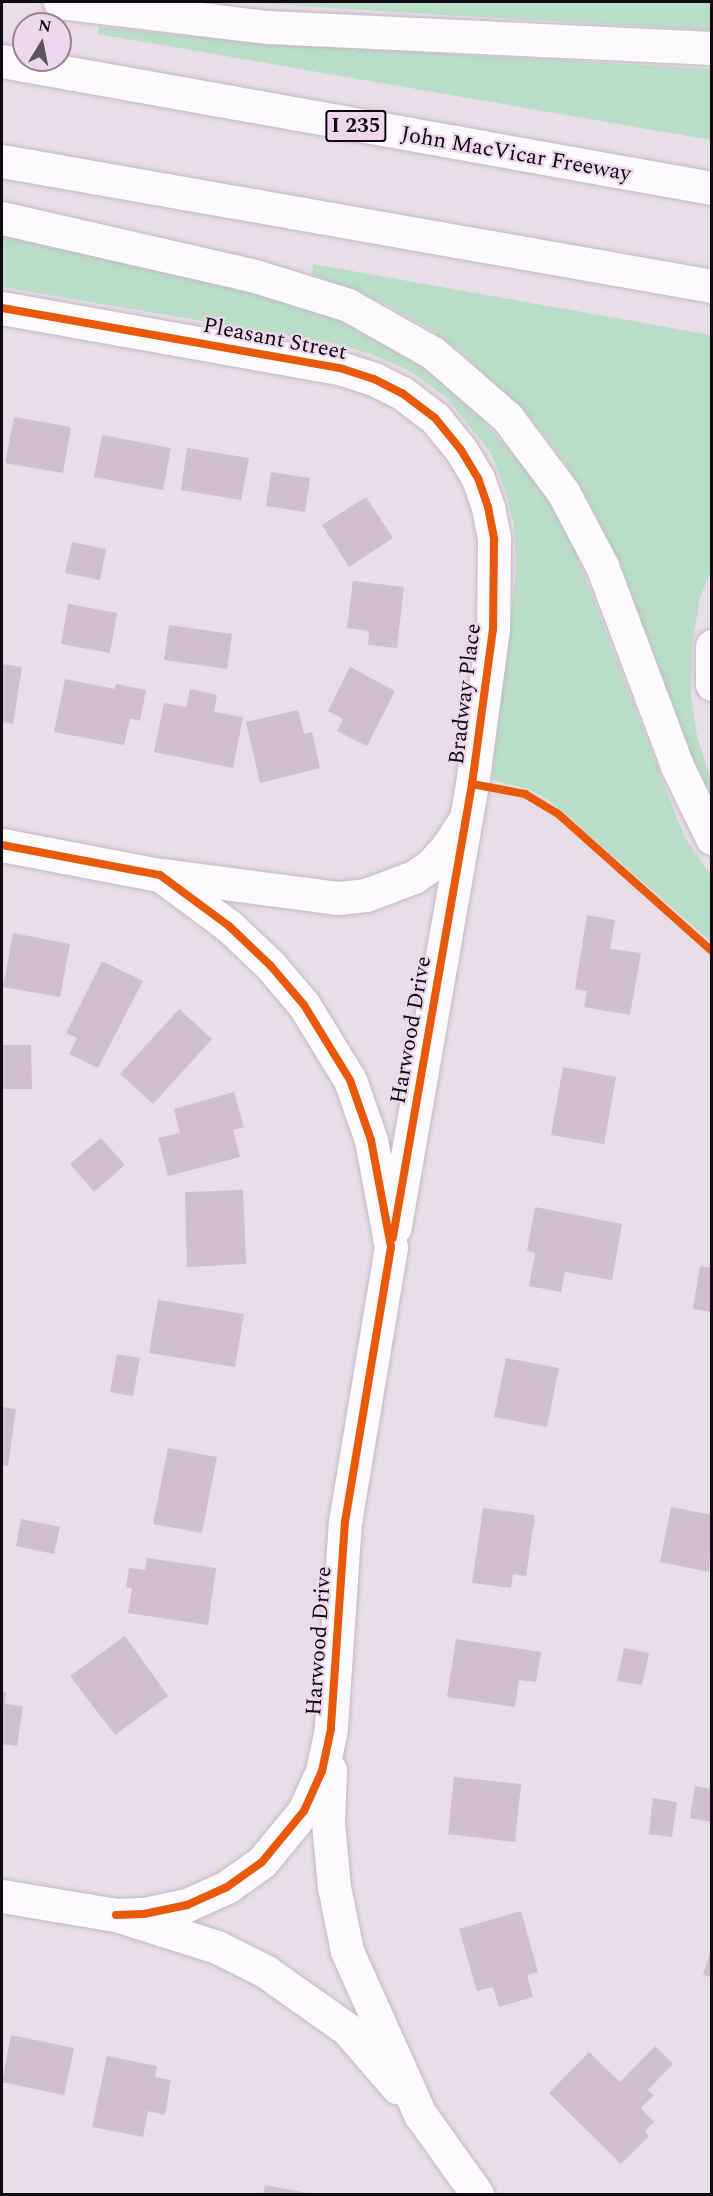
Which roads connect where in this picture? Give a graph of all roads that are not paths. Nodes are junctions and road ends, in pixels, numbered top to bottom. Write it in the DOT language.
graph roads {
  1 [pos="60,2"];
  2 [pos="711,48"];
  3 [pos="2,61"];
  4 [pos="2,161"];
  5 [pos="711,188"];
  6 [pos="2,218"];
  7 [pos="711,286"];
  8 [pos="2,308"];
  9 [pos="495,572"];
  10 [pos="711,646"];
  11 [pos="711,684"];
  12 [pos="465,819"];
  13 [pos="711,838"];
  14 [pos="2,845"];
  15 [pos="160,874"];
  16 [pos="391,1247"];
  17 [pos="331,1729"];
  18 [pos="2,1896"];
  19 [pos="116,1915"];
  20 [pos="420,2114"];
  21 [pos="477,2194"];
  1 -- 2 [label="main road"];
  3 -- 5 [label="main road, John MacVicar Freeway / I 235"];
  4 -- 7 [label="main road"];
  6 -- 13 [label="main road"];
  8 -- 9 [label="main road, Pleasant Street"];
  9 -- 12 [label="main road, Bradway Place"];
  10 -- 11 [label="main road"];
  12 -- 15 [label="main road, Harwood Drive"];
  12 -- 16 [label="main road, Harwood Drive"];
  14 -- 15 [label="main road, Harwood Drive"];
  15 -- 16 [label="main road, Harwood Drive"];
  16 -- 17 [label="main road, Harwood Drive"];
  17 -- 19 [label="main road, Harwood Drive"];
  17 -- 20 [label="main road, Harwood Drive"];
  18 -- 19 [label="main road"];
  19 -- 20 [label="main road"];
  20 -- 21 [label="main road, Harwood Drive"];
}
